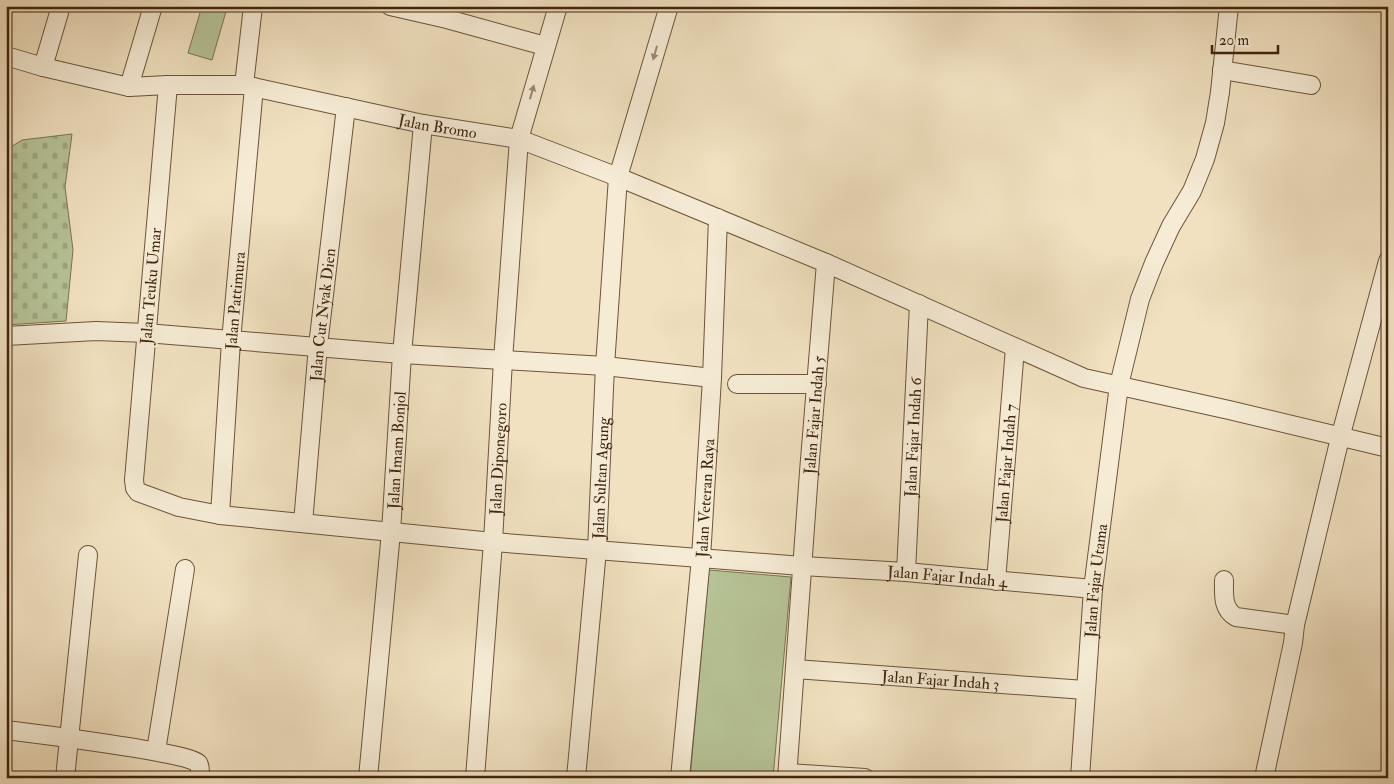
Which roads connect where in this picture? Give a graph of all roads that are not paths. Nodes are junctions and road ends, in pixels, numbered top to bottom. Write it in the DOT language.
graph roads {
  1 [pos="61,6"];
  2 [pos="154,6"];
  3 [pos="253,6"];
  4 [pos="390,6"];
  5 [pos="558,6"];
  6 [pos="669,6"];
  7 [pos="1229,6"];
  8 [pos="449,13"];
  9 [pos="545,46"];
  10 [pos="6,56"];
  11 [pos="43,67"];
  12 [pos="1222,70"];
  13 [pos="168,85"];
  14 [pos="1311,85"];
  15 [pos="128,86"];
  16 [pos="249,86"];
  17 [pos="346,107"];
  18 [pos="423,124"];
  19 [pos="519,139"];
  20 [pos="618,177"];
  21 [pos="718,218"];
  22 [pos="1388,261"];
  23 [pos="826,263"];
  24 [pos="919,304"];
  25 [pos="146,333"];
  26 [pos="6,336"];
  27 [pos="231,341"];
  28 [pos="318,346"];
  29 [pos="1015,348"];
  30 [pos="402,354"];
  31 [pos="503,360"];
  32 [pos="605,366"];
  33 [pos="712,378"];
  34 [pos="737,384"];
  35 [pos="817,384"];
  36 [pos="1119,385"];
  37 [pos="1340,438"];
  38 [pos="1388,448"];
  39 [pos="135,488"];
  40 [pos="220,515"];
  41 [pos="304,523"];
  42 [pos="391,532"];
  43 [pos="493,542"];
  44 [pos="597,550"];
  45 [pos="88,555"];
  46 [pos="701,558"];
  47 [pos="802,566"];
  48 [pos="185,569"];
  49 [pos="906,572"];
  50 [pos="1224,580"];
  51 [pos="996,581"];
  52 [pos="1093,589"];
  53 [pos="1295,624"];
  54 [pos="795,669"];
  55 [pos="1086,690"];
  56 [pos="6,730"];
  57 [pos="70,739"];
  58 [pos="156,751"];
  59 [pos="788,776"];
  60 [pos="65,778"];
  61 [pos="199,778"];
  62 [pos="368,778"];
  63 [pos="475,778"];
  64 [pos="576,778"];
  65 [pos="680,778"];
  66 [pos="865,778"];
  67 [pos="1080,778"];
  68 [pos="1264,778"];
  1 -- 11 [label="street"];
  2 -- 15 [label="street"];
  3 -- 16 [label="street, Jalan Pattimura"];
  4 -- 8 [label="street"];
  5 -- 9 [label="street, Jalan Diponegoro"];
  6 -- 20 [label="street, Jalan Sultan Agung, one-way"];
  7 -- 12 [label="street, Jalan Fajar Utama"];
  8 -- 9 [label="street"];
  19 -- 9 [label="street, Jalan Diponegoro, one-way"];
  10 -- 11 [label="street, Jalan Bromo"];
  11 -- 15 [label="street, Jalan Bromo"];
  12 -- 14 [label="street"];
  12 -- 36 [label="street, Jalan Fajar Utama"];
  13 -- 15 [label="street, Jalan Bromo"];
  13 -- 16 [label="street, Jalan Bromo"];
  13 -- 25 [label="street, Jalan Teuku Umar"];
  16 -- 17 [label="street, Jalan Bromo"];
  16 -- 27 [label="street, Jalan Pattimura"];
  17 -- 18 [label="street, Jalan Bromo"];
  17 -- 28 [label="street, Jalan Cut Nyak Dien"];
  18 -- 19 [label="street, Jalan Bromo"];
  18 -- 30 [label="street, Jalan Imam Bonjol"];
  19 -- 20 [label="street, Jalan Bromo"];
  19 -- 31 [label="street, Jalan Diponegoro"];
  20 -- 21 [label="street, Jalan Bromo"];
  20 -- 32 [label="street, Jalan Sultan Agung"];
  21 -- 23 [label="street, Jalan Bromo"];
  21 -- 33 [label="street, Jalan Veteran Raya"];
  22 -- 37 [label="street"];
  23 -- 24 [label="street, Jalan Bromo"];
  23 -- 35 [label="street, Jalan Fajar Indah 5"];
  24 -- 29 [label="street, Jalan Bromo"];
  24 -- 49 [label="street, Jalan Fajar Indah 6"];
  25 -- 26 [label="street"];
  25 -- 27 [label="street"];
  25 -- 39 [label="street, Jalan Teuku Umar"];
  27 -- 28 [label="street"];
  27 -- 40 [label="street, Jalan Pattimura"];
  28 -- 30 [label="street"];
  28 -- 41 [label="street, Jalan Cut Nyak Dien"];
  29 -- 36 [label="street, Jalan Bromo"];
  29 -- 51 [label="street, Jalan Fajar Indah 7"];
  30 -- 31 [label="street"];
  30 -- 42 [label="street, Jalan Imam Bonjol"];
  31 -- 32 [label="street"];
  31 -- 43 [label="street, Jalan Diponegoro"];
  32 -- 33 [label="street"];
  32 -- 44 [label="street, Jalan Sultan Agung"];
  33 -- 46 [label="street, Jalan Veteran Raya"];
  34 -- 35 [label="street"];
  35 -- 47 [label="street, Jalan Fajar Indah 5"];
  36 -- 37 [label="street, Jalan Bromo"];
  36 -- 52 [label="street, Jalan Fajar Utama"];
  37 -- 38 [label="street, Jalan Bromo"];
  37 -- 53 [label="street"];
  39 -- 40 [label="street, Jalan Fajar Indah 4"];
  40 -- 41 [label="street, Jalan Fajar Indah 4"];
  41 -- 42 [label="street, Jalan Fajar Indah 4"];
  42 -- 43 [label="street, Jalan Fajar Indah 4"];
  42 -- 62 [label="street, Jalan Imam Bonjol"];
  43 -- 44 [label="street, Jalan Fajar Indah 4"];
  43 -- 63 [label="street, Jalan Diponegoro"];
  44 -- 46 [label="street, Jalan Fajar Indah 4"];
  44 -- 64 [label="street, Jalan Sultan Agung"];
  45 -- 57 [label="street"];
  46 -- 47 [label="street, Jalan Fajar Indah 4"];
  46 -- 65 [label="street, Jalan Veteran Raya"];
  47 -- 49 [label="street, Jalan Fajar Indah 4"];
  47 -- 54 [label="street, Jalan Fajar Indah 5"];
  48 -- 58 [label="street"];
  49 -- 51 [label="street, Jalan Fajar Indah 4"];
  50 -- 53 [label="street"];
  51 -- 52 [label="street, Jalan Fajar Indah 4"];
  52 -- 55 [label="street, Jalan Fajar Utama"];
  53 -- 68 [label="street"];
  54 -- 55 [label="street, Jalan Fajar Indah 3"];
  54 -- 59 [label="street, Jalan Fajar Indah 5"];
  55 -- 67 [label="street, Jalan Fajar Utama"];
  56 -- 57 [label="street"];
  57 -- 58 [label="street"];
  57 -- 60 [label="street"];
  58 -- 61 [label="street"];
  59 -- 66 [label="street"];
}
